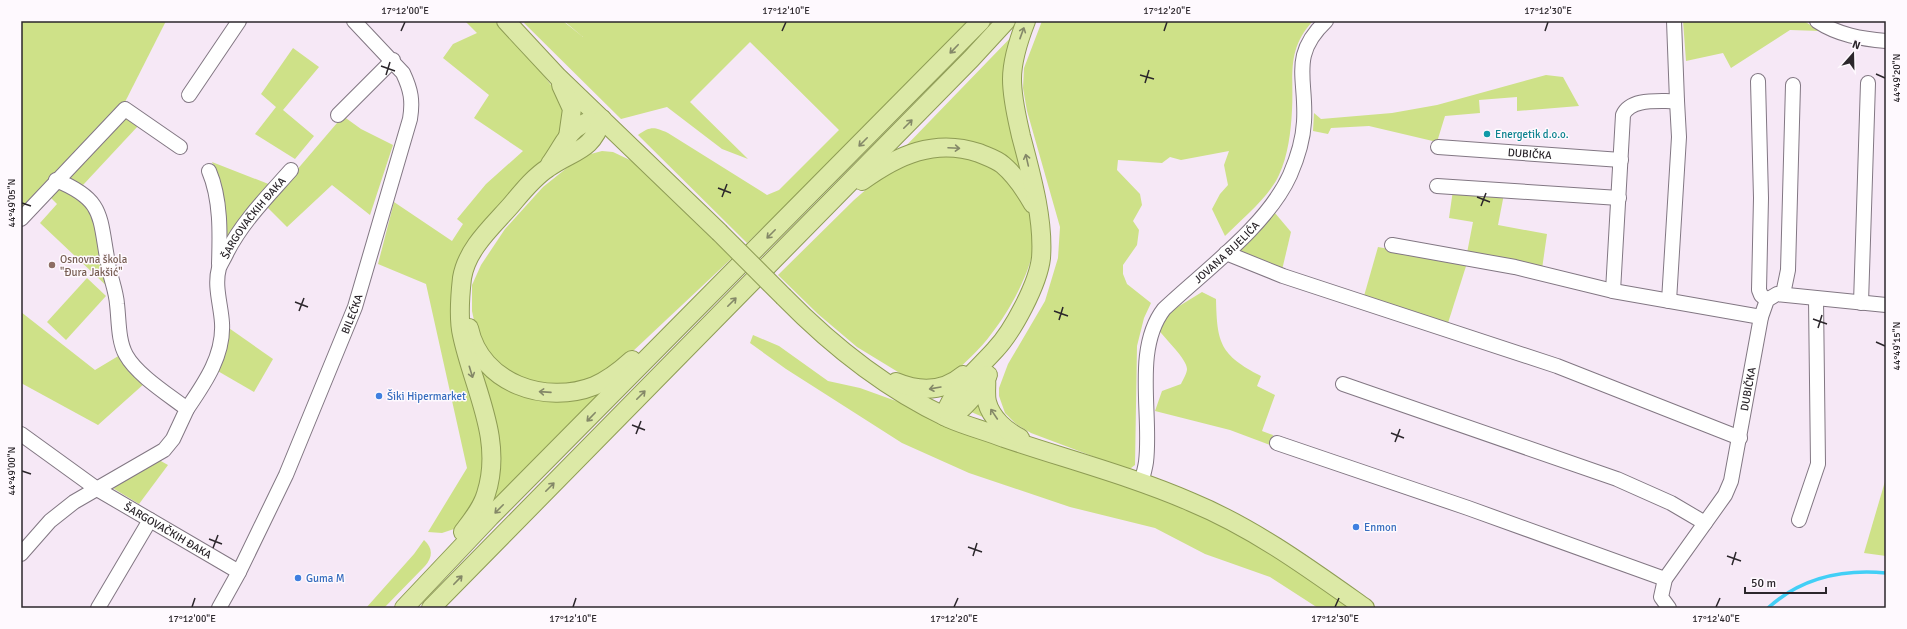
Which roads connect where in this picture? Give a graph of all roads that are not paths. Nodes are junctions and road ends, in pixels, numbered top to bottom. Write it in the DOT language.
graph roads {
  1 [pos="239,21"];
  2 [pos="354,21"];
  3 [pos="506,21"];
  4 [pos="981,21"];
  5 [pos="1006,21"];
  6 [pos="1026,21"];
  7 [pos="1326,21"];
  8 [pos="1674,21"];
  9 [pos="1817,21"];
  10 [pos="1886,41"];
  11 [pos="393,60"];
  12 [pos="558,77"];
  13 [pos="1758,82"];
  14 [pos="1868,83"];
  15 [pos="1793,85"];
  16 [pos="189,95"];
  17 [pos="1677,101"];
  18 [pos="338,115"];
  19 [pos="602,119"];
  20 [pos="568,137"];
  21 [pos="180,147"];
  22 [pos="1438,147"];
  23 [pos="580,149"];
  24 [pos="638,154"];
  25 [pos="1621,160"];
  26 [pos="548,168"];
  27 [pos="291,170"];
  28 [pos="209,171"];
  29 [pos="56,180"];
  30 [pos="1438,186"];
  31 [pos="1619,198"];
  32 [pos="1037,212"];
  33 [pos="21,219"];
  34 [pos="792,242"];
  35 [pos="1392,245"];
  36 [pos="1226,253"];
  37 [pos="219,268"];
  38 [pos="726,279"];
  39 [pos="1613,291"];
  40 [pos="461,292"];
  41 [pos="1783,294"];
  42 [pos="1816,299"];
  43 [pos="1766,300"];
  44 [pos="1668,301"];
  45 [pos="1861,303"];
  46 [pos="1886,305"];
  47 [pos="1761,318"];
  48 [pos="994,352"];
  49 [pos="870,371"];
  50 [pos="986,377"];
  51 [pos="1343,384"];
  52 [pos="187,409"];
  53 [pos="946,417"];
  54 [pos="21,434"];
  55 [pos="1740,438"];
  56 [pos="1277,443"];
  57 [pos="1061,457"];
  58 [pos="1141,483"];
  59 [pos="97,489"];
  60 [pos="150,520"];
  61 [pos="1799,520"];
  62 [pos="1705,523"];
  63 [pos="21,554"];
  64 [pos="450,561"];
  65 [pos="239,572"];
  66 [pos="1665,580"];
  67 [pos="98,608"];
  68 [pos="219,608"];
  69 [pos="404,608"];
  70 [pos="431,608"];
  71 [pos="1365,608"];
  72 [pos="1669,608"];
  1 -- 16 [label="street"];
  2 -- 11 [label="street, BILEĆKA"];
  3 -- 12 [label="main road"];
  4 -- 38 [label="main road, one-way"];
  34 -- 5 [label="main road, one-way"];
  32 -- 6 [label="main road, one-way"];
  7 -- 36 [label="street, JOVANA BIJELIĆA"];
  8 -- 17 [label="street"];
  9 -- 10 [label="street"];
  11 -- 18 [label="street"];
  11 -- 65 [label="street, BILEĆKA"];
  12 -- 19 [label="main road"];
  12 -- 20 [label="main road"];
  13 -- 43 [label="street"];
  14 -- 45 [label="street"];
  15 -- 41 [label="street"];
  17 -- 25 [label="street"];
  17 -- 44 [label="street"];
  19 -- 20 [label="main road"];
  19 -- 23 [label="main road"];
  19 -- 24 [label="main road"];
  20 -- 26 [label="main road"];
  21 -- 29 [label="street"];
  22 -- 25 [label="street, DUBIČKA"];
  23 -- 24 [label="main road"];
  23 -- 26 [label="main road"];
  24 -- 49 [label="main road, bridge"];
  25 -- 31 [label="street"];
  26 -- 40 [label="main road"];
  27 -- 37 [label="street, ŠARGOVAČKIH ĐAKA"];
  28 -- 37 [label="street, ŠARGOVAČKIH ĐAKA"];
  29 -- 33 [label="street"];
  29 -- 52 [label="street"];
  30 -- 31 [label="street"];
  31 -- 39 [label="street"];
  34 -- 32 [label="main road, one-way"];
  32 -- 48 [label="main road"];
  70 -- 34 [label="main road, one-way"];
  35 -- 39 [label="street"];
  36 -- 55 [label="street"];
  36 -- 58 [label="street, JOVANA BIJELIĆA"];
  37 -- 52 [label="street, ŠARGOVAČKIH ĐAKA"];
  38 -- 40 [label="main road, one-way"];
  38 -- 64 [label="main road, one-way"];
  39 -- 44 [label="street"];
  40 -- 64 [label="main road, one-way"];
  41 -- 42 [label="street"];
  41 -- 43 [label="street"];
  42 -- 45 [label="street"];
  42 -- 61 [label="street"];
  43 -- 47 [label="street, DUBIČKA"];
  44 -- 47 [label="street"];
  45 -- 46 [label="street"];
  47 -- 55 [label="street, DUBIČKA"];
  48 -- 49 [label="main road, one-way"];
  48 -- 50 [label="main road"];
  48 -- 53 [label="main road"];
  49 -- 53 [label="main road"];
  50 -- 53 [label="main road"];
  57 -- 50 [label="main road, one-way"];
  51 -- 62 [label="street"];
  52 -- 59 [label="street, ŠARGOVAČKIH ĐAKA"];
  53 -- 57 [label="main road"];
  54 -- 59 [label="street, ŠARGOVAČKIH ĐAKA"];
  55 -- 62 [label="street, DUBIČKA"];
  56 -- 66 [label="street"];
  57 -- 58 [label="main road"];
  58 -- 71 [label="main road"];
  59 -- 60 [label="street, ŠARGOVAČKIH ĐAKA"];
  59 -- 63 [label="street"];
  60 -- 65 [label="street, ŠARGOVAČKIH ĐAKA"];
  60 -- 67 [label="street"];
  62 -- 66 [label="street, DUBIČKA"];
  64 -- 69 [label="main road"];
  65 -- 68 [label="street, BILEĆKA"];
  66 -- 72 [label="street"];
}
